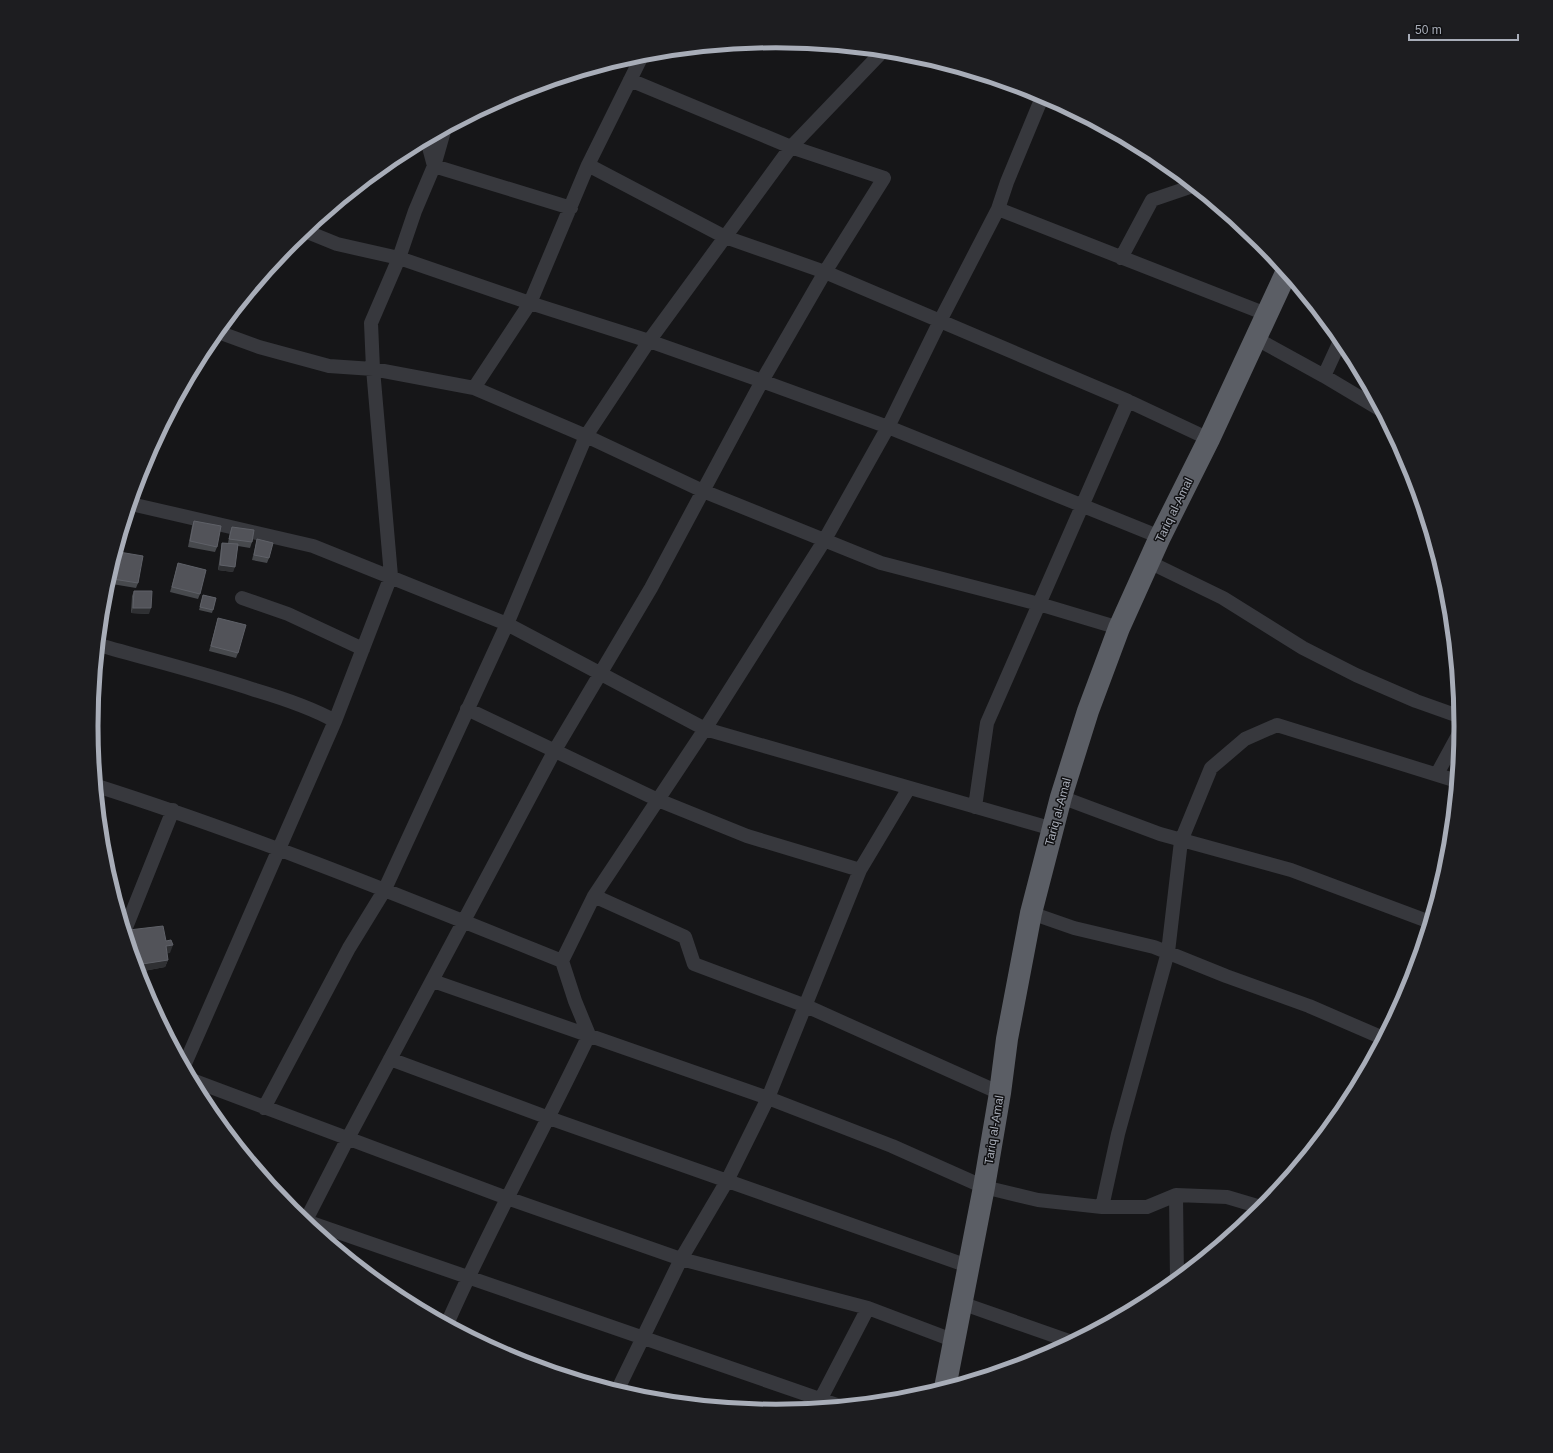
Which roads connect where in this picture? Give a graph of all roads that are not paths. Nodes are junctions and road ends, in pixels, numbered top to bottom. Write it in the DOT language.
graph roads {
  1 [pos="879,56"];
  2 [pos="639,62"];
  3 [pos="630,80"];
  4 [pos="1040,102"];
  5 [pos="442,136"];
  6 [pos="428,144"];
  7 [pos="791,147"];
  8 [pos="588,165"];
  9 [pos="434,166"];
  10 [pos="1189,187"];
  11 [pos="571,208"];
  12 [pos="998,210"];
  13 [pos="311,233"];
  14 [pos="725,237"];
  15 [pos="399,258"];
  16 [pos="1121,258"];
  17 [pos="824,272"];
  18 [pos="1284,276"];
  19 [pos="530,303"];
  20 [pos="1266,314"];
  21 [pos="940,321"];
  22 [pos="223,334"];
  23 [pos="1255,338"];
  24 [pos="649,341"];
  25 [pos="1338,346"];
  26 [pos="374,370"];
  27 [pos="1324,376"];
  28 [pos="762,381"];
  29 [pos="474,388"];
  30 [pos="1128,401"];
  31 [pos="1374,406"];
  32 [pos="888,427"];
  33 [pos="586,436"];
  34 [pos="1209,439"];
  35 [pos="703,491"];
  36 [pos="135,505"];
  37 [pos="1081,506"];
  38 [pos="1160,537"];
  39 [pos="824,541"];
  40 [pos="1149,562"];
  41 [pos="391,576"];
  42 [pos="242,598"];
  43 [pos="1039,604"];
  44 [pos="507,624"];
  45 [pos="1119,628"];
  46 [pos="103,646"];
  47 [pos="363,649"];
  48 [pos="601,674"];
  49 [pos="467,709"];
  50 [pos="1455,715"];
  51 [pos="335,721"];
  52 [pos="705,729"];
  53 [pos="1455,742"];
  54 [pos="555,750"];
  55 [pos="1437,774"];
  56 [pos="1453,780"];
  57 [pos="101,787"];
  58 [pos="909,788"];
  59 [pos="1061,796"];
  60 [pos="658,800"];
  61 [pos="975,807"];
  62 [pos="173,810"];
  63 [pos="1053,829"];
  64 [pos="1181,841"];
  65 [pos="280,850"];
  66 [pos="860,870"];
  67 [pos="384,891"];
  68 [pos="594,896"];
  69 [pos="1030,913"];
  70 [pos="1426,921"];
  71 [pos="464,922"];
  72 [pos="128,925"];
  73 [pos="1168,952"];
  74 [pos="562,961"];
  75 [pos="433,981"];
  76 [pos="806,1006"];
  77 [pos="590,1035"];
  78 [pos="1380,1036"];
  79 [pos="390,1059"];
  80 [pos="186,1061"];
  81 [pos="200,1083"];
  82 [pos="1000,1093"];
  83 [pos="768,1098"];
  84 [pos="264,1108"];
  85 [pos="549,1118"];
  86 [pos="347,1140"];
  87 [pos="727,1181"];
  88 [pos="984,1187"];
  89 [pos="1176,1195"];
  90 [pos="507,1198"];
  91 [pos="1256,1206"];
  92 [pos="1102,1207"];
  93 [pos="307,1216"];
  94 [pos="317,1225"];
  95 [pos="681,1259"];
  96 [pos="968,1266"];
  97 [pos="1177,1274"];
  98 [pos="468,1276"];
  99 [pos="961,1303"];
  100 [pos="868,1308"];
  101 [pos="449,1320"];
  102 [pos="643,1337"];
  103 [pos="1066,1340"];
  104 [pos="955,1341"];
  105 [pos="946,1383"];
  106 [pos="619,1386"];
  107 [pos="818,1403"];
  1 -- 7 [label="street"];
  2 -- 3 [label="street"];
  3 -- 7 [label="street"];
  3 -- 8 [label="street"];
  4 -- 12 [label="street"];
  5 -- 9 [label="street"];
  6 -- 9 [label="street"];
  7 -- 14 [label="street"];
  7 -- 17 [label="street"];
  8 -- 11 [label="street"];
  8 -- 14 [label="street"];
  9 -- 11 [label="street"];
  9 -- 15 [label="street"];
  10 -- 16 [label="street"];
  11 -- 19 [label="street"];
  12 -- 16 [label="street"];
  12 -- 21 [label="street"];
  13 -- 15 [label="street"];
  14 -- 17 [label="street"];
  14 -- 24 [label="street"];
  15 -- 19 [label="street"];
  15 -- 26 [label="street"];
  16 -- 20 [label="street"];
  17 -- 21 [label="street"];
  17 -- 28 [label="street"];
  18 -- 20 [label="highway, Tariq al-Amal"];
  19 -- 24 [label="street"];
  19 -- 29 [label="street"];
  20 -- 23 [label="highway, Tariq al-Amal"];
  21 -- 30 [label="street"];
  21 -- 32 [label="street"];
  22 -- 26 [label="street"];
  23 -- 27 [label="street"];
  23 -- 34 [label="highway, Tariq al-Amal"];
  24 -- 28 [label="street"];
  24 -- 33 [label="street"];
  25 -- 27 [label="street"];
  26 -- 29 [label="street"];
  26 -- 41 [label="street"];
  27 -- 31 [label="street"];
  28 -- 32 [label="street"];
  28 -- 35 [label="street"];
  29 -- 33 [label="street"];
  30 -- 34 [label="street"];
  30 -- 37 [label="street"];
  32 -- 37 [label="street"];
  32 -- 39 [label="street"];
  33 -- 35 [label="street"];
  33 -- 44 [label="street"];
  34 -- 38 [label="highway, Tariq al-Amal"];
  35 -- 39 [label="street"];
  35 -- 48 [label="street"];
  36 -- 41 [label="street"];
  37 -- 38 [label="street"];
  37 -- 43 [label="street"];
  38 -- 40 [label="highway, Tariq al-Amal"];
  39 -- 43 [label="street"];
  39 -- 52 [label="street"];
  40 -- 45 [label="highway, Tariq al-Amal"];
  40 -- 50 [label="street"];
  41 -- 44 [label="street"];
  41 -- 47 [label="street"];
  42 -- 47 [label="street"];
  43 -- 45 [label="street"];
  43 -- 61 [label="street"];
  44 -- 48 [label="street"];
  44 -- 49 [label="street"];
  45 -- 59 [label="highway, Tariq al-Amal"];
  46 -- 51 [label="street"];
  47 -- 51 [label="street"];
  48 -- 52 [label="street"];
  48 -- 54 [label="street"];
  49 -- 54 [label="street"];
  49 -- 67 [label="street"];
  51 -- 65 [label="street"];
  52 -- 58 [label="street"];
  52 -- 60 [label="street"];
  53 -- 55 [label="street"];
  54 -- 60 [label="street"];
  54 -- 71 [label="street"];
  55 -- 56 [label="street"];
  55 -- 64 [label="street"];
  57 -- 62 [label="street"];
  58 -- 61 [label="street"];
  58 -- 66 [label="street"];
  59 -- 63 [label="highway, Tariq al-Amal"];
  59 -- 64 [label="street"];
  60 -- 66 [label="street"];
  60 -- 68 [label="street"];
  61 -- 63 [label="street"];
  62 -- 65 [label="street"];
  62 -- 72 [label="street"];
  63 -- 69 [label="highway, Tariq al-Amal"];
  64 -- 70 [label="street"];
  64 -- 73 [label="street"];
  65 -- 67 [label="street"];
  65 -- 80 [label="street"];
  66 -- 76 [label="street"];
  67 -- 71 [label="street"];
  67 -- 84 [label="street"];
  68 -- 74 [label="street"];
  68 -- 76 [label="street"];
  69 -- 73 [label="street"];
  69 -- 82 [label="highway, Tariq al-Amal"];
  71 -- 74 [label="street"];
  71 -- 75 [label="street"];
  73 -- 78 [label="street"];
  73 -- 92 [label="street"];
  74 -- 77 [label="street"];
  75 -- 77 [label="street"];
  75 -- 79 [label="street"];
  76 -- 82 [label="street"];
  76 -- 83 [label="street"];
  77 -- 83 [label="street"];
  77 -- 85 [label="street"];
  79 -- 85 [label="street"];
  79 -- 86 [label="street"];
  81 -- 84 [label="street"];
  82 -- 88 [label="highway, Tariq al-Amal"];
  83 -- 87 [label="street"];
  83 -- 88 [label="street"];
  84 -- 86 [label="street"];
  85 -- 87 [label="street"];
  85 -- 90 [label="street"];
  86 -- 90 [label="street"];
  86 -- 93 [label="street"];
  87 -- 95 [label="street"];
  87 -- 96 [label="street"];
  88 -- 92 [label="street"];
  88 -- 96 [label="highway, Tariq al-Amal"];
  89 -- 91 [label="street"];
  89 -- 92 [label="street"];
  89 -- 97 [label="street"];
  90 -- 95 [label="street"];
  90 -- 98 [label="street"];
  94 -- 98 [label="street"];
  95 -- 100 [label="street"];
  95 -- 102 [label="street"];
  96 -- 99 [label="highway, Tariq al-Amal"];
  98 -- 101 [label="street"];
  98 -- 102 [label="street"];
  99 -- 103 [label="street"];
  99 -- 104 [label="highway, Tariq al-Amal"];
  100 -- 104 [label="street"];
  100 -- 107 [label="street"];
  102 -- 106 [label="street"];
  102 -- 107 [label="street"];
  104 -- 105 [label="highway, Tariq al-Amal"];
}
